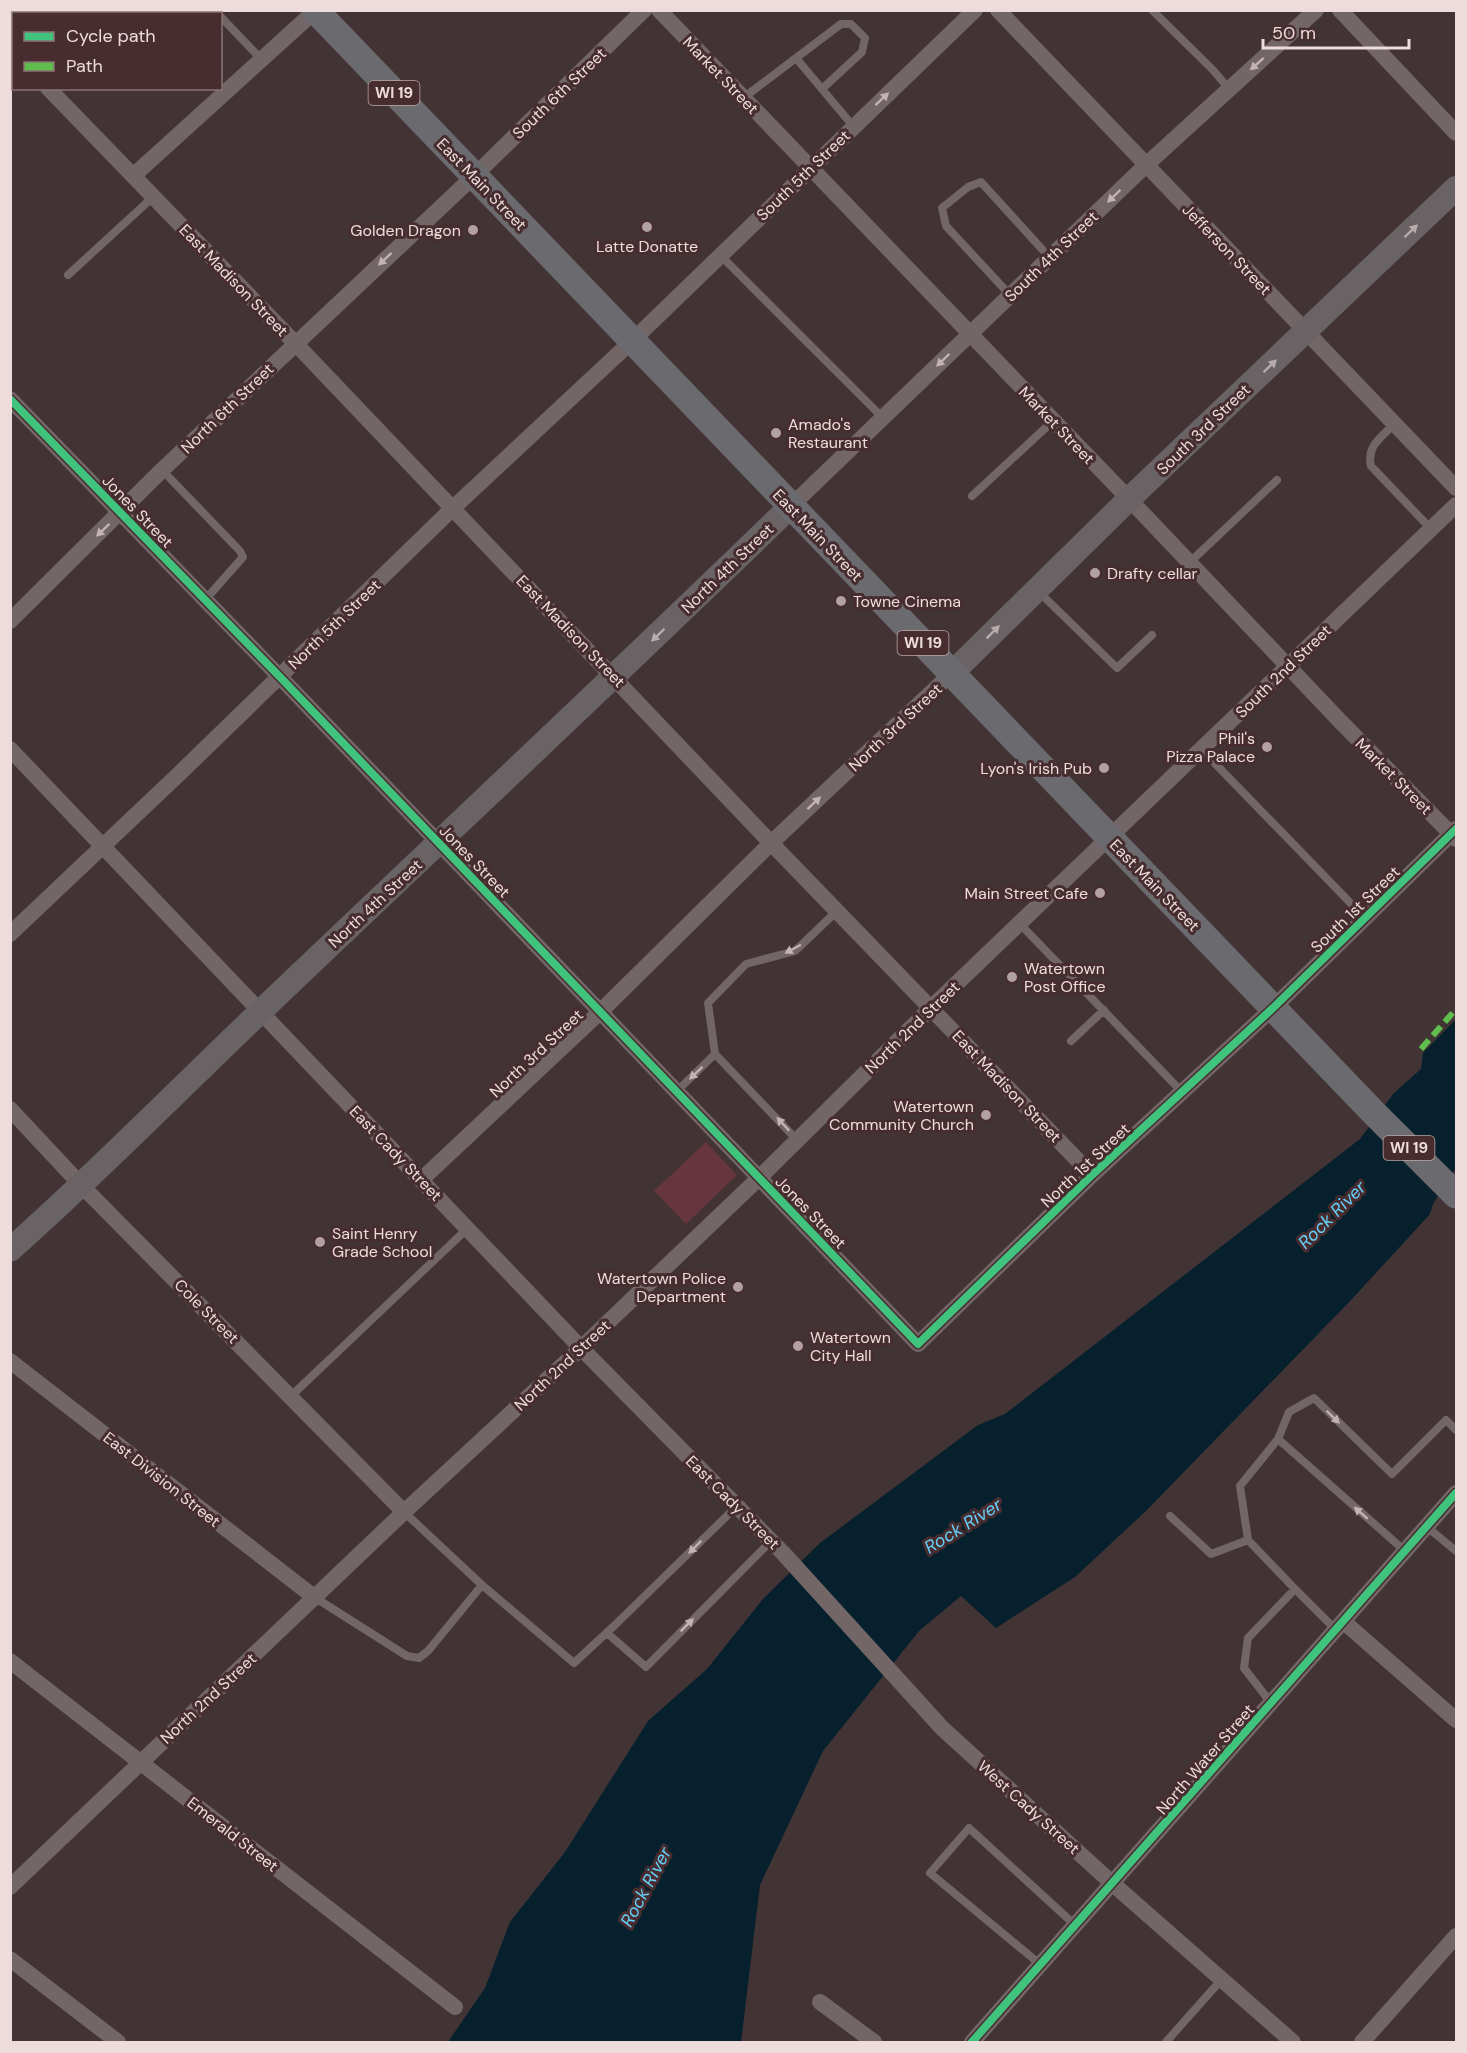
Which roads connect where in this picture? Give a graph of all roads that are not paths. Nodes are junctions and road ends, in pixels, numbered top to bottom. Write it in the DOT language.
graph roads {
  1 [pos="644,10"];
  2 [pos="659,10"];
  3 [pos="975,10"];
  4 [pos="998,10"];
  5 [pos="1152,10"];
  6 [pos="1316,10"];
  7 [pos="1340,10"];
  8 [pos="315,11"];
  9 [pos="222,17"];
  10 [pos="796,58"];
  11 [pos="262,60"];
  12 [pos="822,88"];
  13 [pos="1229,89"];
  14 [pos="50,90"];
  15 [pos="743,98"];
  16 [pos="853,126"];
  17 [pos="1456,133"];
  18 [pos="1146,165"];
  19 [pos="810,168"];
  20 [pos="132,176"];
  21 [pos="474,176"];
  22 [pos="1456,188"];
  23 [pos="153,197"];
  24 [pos="720,255"];
  25 [pos="1050,258"];
  26 [pos="68,275"];
  27 [pos="1010,296"];
  28 [pos="1306,331"];
  29 [pos="970,334"];
  30 [pos="632,340"];
  31 [pos="295,343"];
  32 [pos="10,399"];
  33 [pos="883,418"];
  34 [pos="1053,421"];
  35 [pos="1395,423"];
  36 [pos="162,470"];
  37 [pos="1277,480"];
  38 [pos="1456,488"];
  39 [pos="972,496"];
  40 [pos="1129,499"];
  41 [pos="1456,505"];
  42 [pos="791,506"];
  43 [pos="453,508"];
  44 [pos="121,513"];
  45 [pos="1431,529"];
  46 [pos="1189,563"];
  47 [pos="1037,589"];
  48 [pos="205,601"];
  49 [pos="10,621"];
  50 [pos="1152,635"];
  51 [pos="1288,667"];
  52 [pos="952,674"];
  53 [pos="280,677"];
  54 [pos="615,677"];
  55 [pos="10,749"];
  56 [pos="1202,750"];
  57 [pos="1455,834"];
  58 [pos="1110,838"];
  59 [pos="439,843"];
  60 [pos="771,843"];
  61 [pos="102,846"];
  62 [pos="837,911"];
  63 [pos="1365,918"];
  64 [pos="1020,924"];
  65 [pos="10,934"];
  66 [pos="931,1008"];
  67 [pos="1273,1008"];
  68 [pos="1104,1010"];
  69 [pos="260,1012"];
  70 [pos="600,1012"];
  71 [pos="1071,1041"];
  72 [pos="715,1054"];
  73 [pos="676,1092"];
  74 [pos="1182,1092"];
  75 [pos="10,1109"];
  76 [pos="797,1140"];
  77 [pos="1092,1175"];
  78 [pos="759,1178"];
  79 [pos="422,1180"];
  80 [pos="82,1186"];
  81 [pos="1451,1190"];
  82 [pos="468,1228"];
  83 [pos="10,1250"];
  84 [pos="918,1344"];
  85 [pos="581,1348"];
  86 [pos="10,1361"];
  87 [pos="290,1397"];
  88 [pos="1456,1430"];
  89 [pos="1278,1439"];
  90 [pos="1456,1493"];
  91 [pos="736,1506"];
  92 [pos="404,1512"];
  93 [pos="1170,1516"];
  94 [pos="1427,1527"];
  95 [pos="1248,1540"];
  96 [pos="771,1541"];
  97 [pos="1405,1551"];
  98 [pos="1456,1551"];
  99 [pos="783,1553"];
  100 [pos="482,1585"];
  101 [pos="1295,1589"];
  102 [pos="314,1598"];
  103 [pos="1340,1626"];
  104 [pos="608,1633"];
  105 [pos="10,1661"];
  106 [pos="1272,1703"];
  107 [pos="1456,1720"];
  108 [pos="140,1762"];
  109 [pos="1113,1884"];
  110 [pos="10,1887"];
  111 [pos="1076,1925"];
  112 [pos="1456,1936"];
  113 [pos="10,1959"];
  114 [pos="1041,1965"];
  115 [pos="1222,1979"];
  116 [pos="820,2002"];
  117 [pos="456,2007"];
  118 [pos="118,2043"];
  119 [pos="874,2043"];
  120 [pos="972,2043"];
  121 [pos="1166,2043"];
  122 [pos="1293,2043"];
  123 [pos="1362,2043"];
  1 -- 21 [label="street, South 6th Street"];
  2 -- 15 [label="street, Market Street"];
  16 -- 3 [label="street, South 5th Street, one-way"];
  4 -- 18 [label="street, Jefferson Street"];
  5 -- 13 [label="lane"];
  6 -- 13 [label="street, South 4th Street, one-way"];
  7 -- 17 [label="street"];
  8 -- 11 [label="street"];
  8 -- 21 [label="main road, East Main Street / WI 19"];
  9 -- 11 [label="lane"];
  10 -- 12 [label="lane"];
  10 -- 12 [label="lane"];
  10 -- 15 [label="lane"];
  11 -- 20 [label="street"];
  12 -- 16 [label="lane"];
  13 -- 18 [label="street, South 4th Street"];
  14 -- 20 [label="street, East Madison Street"];
  15 -- 19 [label="street, Market Street"];
  16 -- 19 [label="street, South 5th Street"];
  18 -- 25 [label="street, South 4th Street, one-way"];
  18 -- 28 [label="street, Jefferson Street"];
  19 -- 24 [label="street, South 5th Street"];
  19 -- 29 [label="street, Market Street"];
  20 -- 23 [label="street, East Madison Street"];
  21 -- 30 [label="main road, East Main Street / WI 19"];
  21 -- 31 [label="street, North 6th Street, one-way"];
  28 -- 22 [label="street, South 3rd Street, one-way"];
  23 -- 26 [label="lane"];
  23 -- 31 [label="street, East Madison Street"];
  24 -- 30 [label="street, South 5th Street"];
  24 -- 33 [label="lane"];
  25 -- 27 [label="street, South 4th Street"];
  25 -- 27 [label="lane"];
  27 -- 29 [label="street, South 4th Street"];
  28 -- 35 [label="street, Jefferson Street"];
  40 -- 28 [label="street, South 3rd Street, one-way"];
  29 -- 33 [label="street, South 4th Street, one-way"];
  29 -- 34 [label="street, Market Street"];
  30 -- 42 [label="main road, East Main Street / WI 19"];
  30 -- 43 [label="street, North 5th Street"];
  31 -- 36 [label="street, North 6th Street"];
  31 -- 43 [label="street, East Madison Street"];
  32 -- 44 [label="street, Jones Street"];
  33 -- 42 [label="street, South 4th Street"];
  34 -- 39 [label="lane"];
  34 -- 40 [label="street, Market Street"];
  35 -- 38 [label="street, Jefferson Street"];
  35 -- 45 [label="lane"];
  36 -- 44 [label="street, North 6th Street"];
  36 -- 48 [label="lane"];
  37 -- 46 [label="lane"];
  40 -- 46 [label="street, Market Street"];
  40 -- 47 [label="street, South 3rd Street"];
  41 -- 45 [label="street, South 2nd Street"];
  42 -- 52 [label="main road, East Main Street / WI 19"];
  42 -- 54 [label="street, North 4th Street, one-way"];
  43 -- 53 [label="street, North 5th Street"];
  43 -- 54 [label="street, East Madison Street"];
  44 -- 48 [label="street, Jones Street"];
  44 -- 49 [label="street, North 6th Street, one-way"];
  45 -- 51 [label="street, South 2nd Street"];
  46 -- 51 [label="street, Market Street"];
  47 -- 50 [label="lane"];
  52 -- 47 [label="street, South 3rd Street, one-way"];
  48 -- 53 [label="street, Jones Street"];
  51 -- 56 [label="street, South 2nd Street"];
  51 -- 57 [label="street, Market Street"];
  52 -- 58 [label="main road, East Main Street / WI 19"];
  60 -- 52 [label="street, North 3rd Street, one-way"];
  53 -- 59 [label="street, Jones Street"];
  53 -- 61 [label="street, North 5th Street"];
  54 -- 59 [label="street, North 4th Street"];
  54 -- 60 [label="street, East Madison Street"];
  55 -- 61 [label="street, East Cady Street"];
  56 -- 58 [label="street, South 2nd Street"];
  56 -- 63 [label="lane"];
  57 -- 63 [label="street, South 1st Street"];
  58 -- 64 [label="street, North 2nd Street"];
  58 -- 67 [label="main road, East Main Street / WI 19"];
  59 -- 69 [label="street, North 4th Street"];
  59 -- 70 [label="street, Jones Street"];
  60 -- 62 [label="street, East Madison Street"];
  60 -- 70 [label="street, North 3rd Street"];
  61 -- 65 [label="street, North 5th Street"];
  61 -- 69 [label="street, East Cady Street"];
  62 -- 66 [label="street, East Madison Street"];
  62 -- 72 [label="lane, one-way"];
  63 -- 67 [label="street, South 1st Street"];
  64 -- 66 [label="street, North 2nd Street"];
  64 -- 68 [label="lane"];
  66 -- 76 [label="street, North 2nd Street"];
  66 -- 77 [label="street, East Madison Street"];
  67 -- 74 [label="street, North 1st Street"];
  67 -- 81 [label="main road, East Main Street / WI 19"];
  68 -- 71 [label="lane"];
  68 -- 74 [label="lane"];
  69 -- 79 [label="street, East Cady Street"];
  69 -- 80 [label="street, North 4th Street"];
  70 -- 73 [label="street, Jones Street"];
  70 -- 79 [label="street, North 3rd Street"];
  72 -- 73 [label="lane, one-way"];
  76 -- 72 [label="lane, one-way"];
  73 -- 78 [label="street, Jones Street"];
  74 -- 77 [label="street, North 1st Street"];
  75 -- 80 [label="street, Cole Street"];
  76 -- 78 [label="street, North 2nd Street"];
  77 -- 84 [label="street, North 1st Street"];
  78 -- 84 [label="street, Jones Street"];
  78 -- 85 [label="street, North 2nd Street"];
  79 -- 82 [label="street, East Cady Street"];
  80 -- 83 [label="street, North 4th Street"];
  80 -- 87 [label="street, Cole Street"];
  82 -- 85 [label="street, East Cady Street"];
  82 -- 87 [label="lane"];
  85 -- 91 [label="street, East Cady Street"];
  85 -- 92 [label="street, North 2nd Street"];
  86 -- 102 [label="street, East Division Street"];
  87 -- 92 [label="street, Cole Street"];
  89 -- 88 [label="lane, one-way"];
  89 -- 95 [label="lane"];
  97 -- 89 [label="lane, one-way"];
  90 -- 94 [label="street, North Water Street"];
  91 -- 96 [label="street, East Cady Street"];
  91 -- 104 [label="lane, one-way"];
  92 -- 100 [label="lane"];
  92 -- 102 [label="street, North 2nd Street"];
  93 -- 95 [label="lane"];
  94 -- 97 [label="street, North Water Street"];
  94 -- 98 [label="lane"];
  95 -- 101 [label="lane"];
  96 -- 99 [label="street, East Cady Street"];
  104 -- 96 [label="lane, one-way"];
  97 -- 103 [label="street, North Water Street"];
  99 -- 109 [label="street, West Cady Street"];
  100 -- 102 [label="lane"];
  100 -- 104 [label="lane"];
  101 -- 103 [label="lane"];
  101 -- 106 [label="lane"];
  102 -- 108 [label="street, North 2nd Street"];
  103 -- 106 [label="street, North Water Street"];
  103 -- 107 [label="street"];
  105 -- 108 [label="street, Emerald Street"];
  106 -- 109 [label="street, North Water Street"];
  108 -- 110 [label="street, North 2nd Street"];
  108 -- 117 [label="street, Emerald Street"];
  109 -- 111 [label="street, North Water Street"];
  109 -- 115 [label="street, West Cady Street"];
  111 -- 114 [label="street, North Water Street"];
  111 -- 114 [label="lane"];
  112 -- 123 [label="street"];
  113 -- 118 [label="street"];
  114 -- 120 [label="street, North Water Street"];
  115 -- 121 [label="lane"];
  115 -- 122 [label="street, West Cady Street"];
  116 -- 119 [label="street"];
}
